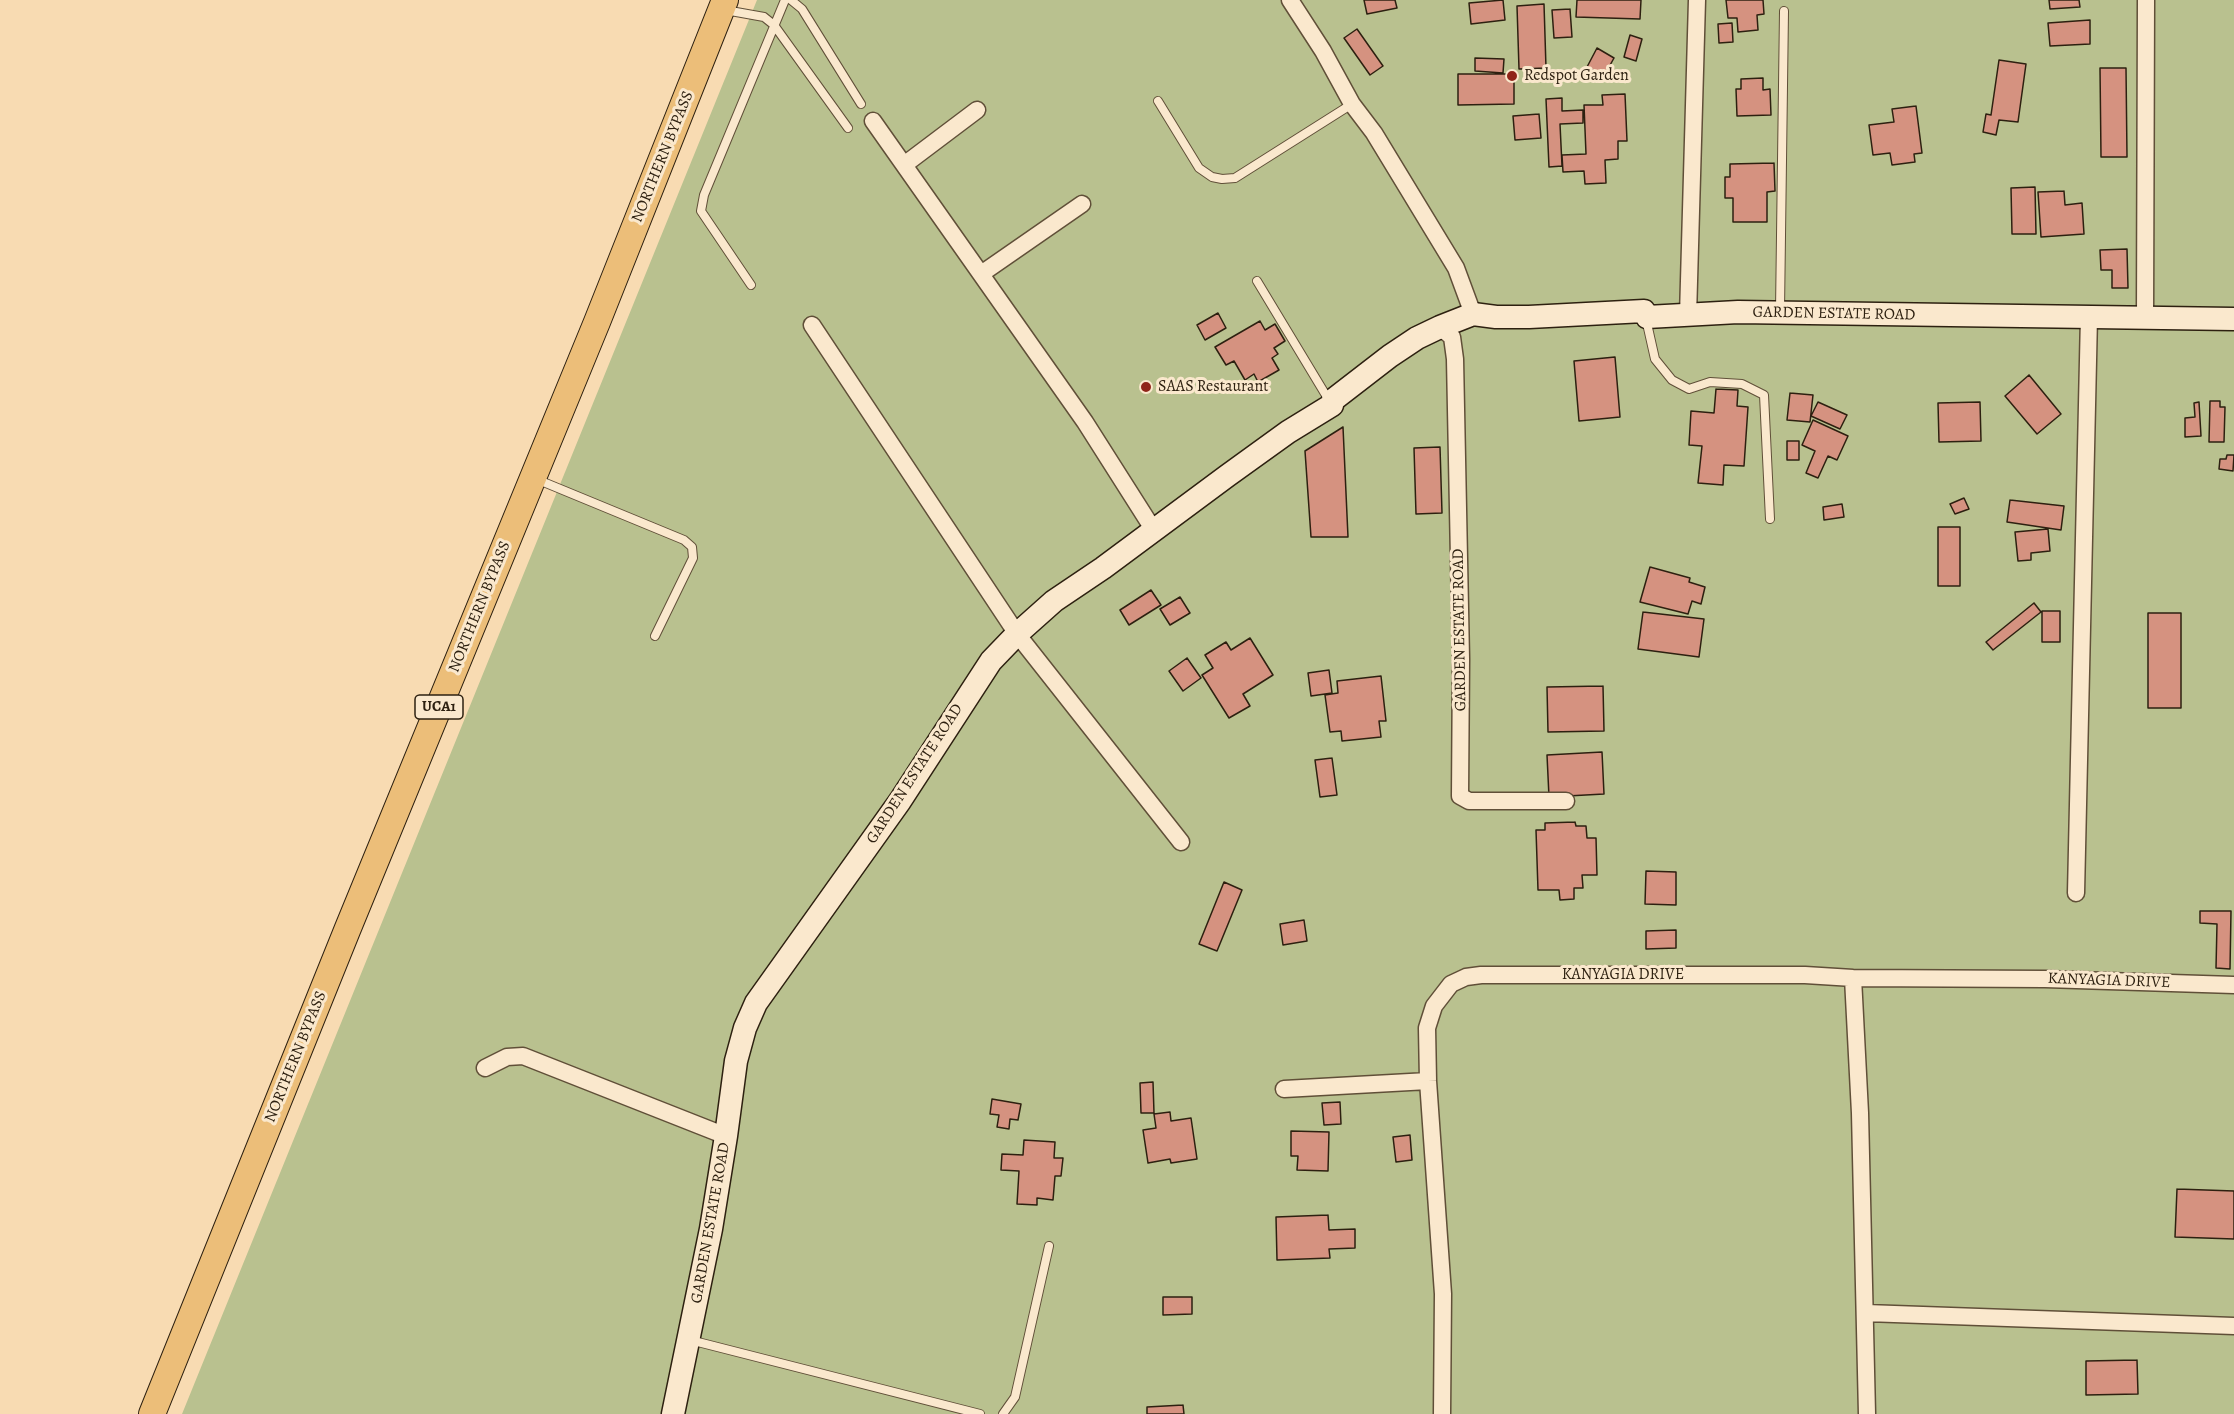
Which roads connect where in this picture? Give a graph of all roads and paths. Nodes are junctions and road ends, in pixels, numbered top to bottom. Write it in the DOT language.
graph roads {
  1 [pos="785,0"];
  2 [pos="791,0"];
  3 [pos="1290,0"];
  4 [pos="1697,0"];
  5 [pos="2146,0"];
  6 [pos="724,5"];
  7 [pos="1784,10"];
  8 [pos="774,25"];
  9 [pos="1158,101"];
  10 [pos="861,104"];
  11 [pos="1353,104"];
  12 [pos="977,110"];
  13 [pos="873,121"];
  14 [pos="848,129"];
  15 [pos="904,165"];
  16 [pos="1082,204"];
  17 [pos="981,274"];
  18 [pos="1257,281"];
  19 [pos="752,285"];
  20 [pos="1644,310"];
  21 [pos="1780,313"];
  22 [pos="1473,314"];
  23 [pos="1688,316"];
  24 [pos="2089,316"];
  25 [pos="2145,316"];
  26 [pos="2234,319"];
  27 [pos="812,325"];
  28 [pos="1440,327"];
  29 [pos="1332,405"];
  30 [pos="533,477"];
  31 [pos="1770,519"];
  32 [pos="1153,529"];
  33 [pos="1017,634"];
  34 [pos="656,636"];
  35 [pos="1566,801"];
  36 [pos="1181,842"];
  37 [pos="2076,893"];
  38 [pos="1853,978"];
  39 [pos="2234,985"];
  40 [pos="485,1068"];
  41 [pos="1428,1081"];
  42 [pos="1284,1089"];
  43 [pos="726,1136"];
  44 [pos="1049,1246"];
  45 [pos="1866,1313"];
  46 [pos="2234,1326"];
  47 [pos="689,1340"];
  48 [pos="152,1414"];
  49 [pos="673,1414"];
  50 [pos="980,1414"];
  51 [pos="1003,1414"];
  52 [pos="1442,1414"];
  53 [pos="1867,1414"];
  1 -- 8 [label="lane"];
  2 -- 10 [label="lane"];
  3 -- 11 [label="street"];
  4 -- 23 [label="street"];
  5 -- 25 [label="street"];
  6 -- 8 [label="lane"];
  6 -- 30 [label="main road, NORTHERN BYPASS / UCA1"];
  7 -- 21 [label="lane"];
  8 -- 14 [label="lane"];
  8 -- 19 [label="lane"];
  9 -- 11 [label="lane"];
  11 -- 22 [label="street"];
  12 -- 15 [label="street"];
  13 -- 15 [label="street"];
  15 -- 17 [label="street"];
  16 -- 17 [label="street"];
  17 -- 32 [label="street"];
  18 -- 29 [label="lane"];
  20 -- 22 [label="street, GARDEN ESTATE ROAD"];
  20 -- 23 [label="street, GARDEN ESTATE ROAD"];
  20 -- 31 [label="lane"];
  21 -- 23 [label="street, GARDEN ESTATE ROAD"];
  21 -- 24 [label="street, GARDEN ESTATE ROAD"];
  22 -- 28 [label="street, GARDEN ESTATE ROAD"];
  24 -- 25 [label="street, GARDEN ESTATE ROAD"];
  24 -- 37 [label="street"];
  25 -- 26 [label="street, GARDEN ESTATE ROAD"];
  27 -- 33 [label="street"];
  28 -- 29 [label="street, GARDEN ESTATE ROAD"];
  28 -- 35 [label="street, GARDEN ESTATE ROAD"];
  29 -- 32 [label="street, GARDEN ESTATE ROAD"];
  30 -- 34 [label="lane"];
  30 -- 48 [label="main road, NORTHERN BYPASS / UCA1"];
  32 -- 33 [label="street, GARDEN ESTATE ROAD"];
  33 -- 36 [label="street"];
  33 -- 43 [label="street, GARDEN ESTATE ROAD"];
  38 -- 39 [label="street, KANYAGIA DRIVE"];
  38 -- 41 [label="street, KANYAGIA DRIVE"];
  38 -- 45 [label="street"];
  40 -- 43 [label="street"];
  41 -- 42 [label="street"];
  41 -- 52 [label="street, KANYAGIA DRIVE"];
  43 -- 47 [label="street, GARDEN ESTATE ROAD"];
  44 -- 51 [label="lane"];
  45 -- 46 [label="street"];
  45 -- 53 [label="street"];
  47 -- 49 [label="street, GARDEN ESTATE ROAD"];
  47 -- 50 [label="lane"];
}
